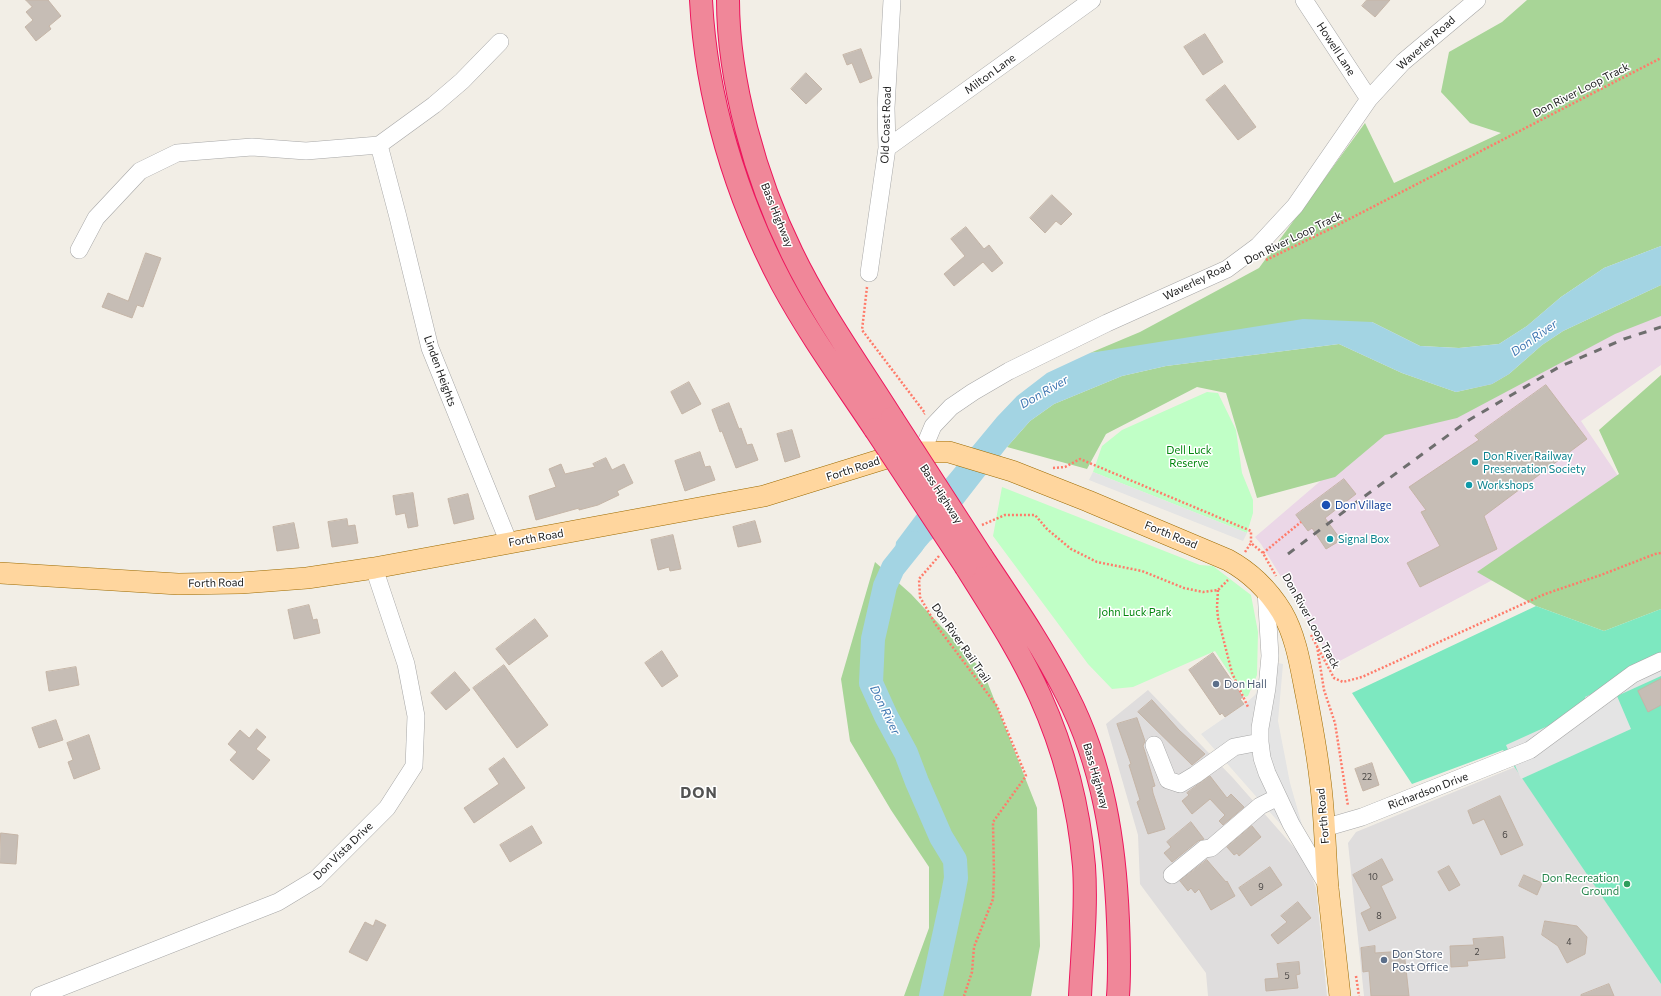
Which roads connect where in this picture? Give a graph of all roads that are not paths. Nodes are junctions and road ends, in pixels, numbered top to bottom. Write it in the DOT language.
graph roads {
  1 [pos="701,0"];
  2 [pos="728,0"];
  3 [pos="892,0"];
  4 [pos="1092,0"];
  5 [pos="1304,0"];
  6 [pos="1477,0"];
  7 [pos="500,42"];
  8 [pos="1369,99"];
  9 [pos="379,145"];
  10 [pos="887,148"];
  11 [pos="79,250"];
  12 [pos="869,273"];
  13 [pos="884,424"];
  14 [pos="926,452"];
  15 [pos="509,543"];
  16 [pos="974,562"];
  17 [pos="374,568"];
  18 [pos="0,573"];
  19 [pos="1271,584"];
  20 [pos="1661,661"];
  21 [pos="1260,742"];
  22 [pos="1154,745"];
  23 [pos="1278,797"];
  24 [pos="1324,828"];
  25 [pos="1172,875"];
  26 [pos="1328,886"];
  27 [pos="1084,935"];
  28 [pos="39,996"];
  29 [pos="1074,996"];
  30 [pos="1080,996"];
  31 [pos="1118,996"];
  32 [pos="1340,996"];
  1 -- 13 [label="highway, Bass Highway"];
  2 -- 13 [label="highway, Bass Highway"];
  3 -- 10 [label="street, Old Coast Road"];
  4 -- 10 [label="street, Milton Lane"];
  5 -- 8 [label="street, Howell Lane"];
  6 -- 8 [label="street, Waverley Road"];
  7 -- 9 [label="street"];
  8 -- 14 [label="street, Waverley Road"];
  9 -- 11 [label="street"];
  9 -- 15 [label="street, Linden Heights"];
  10 -- 12 [label="street, Old Coast Road"];
  13 -- 16 [label="highway, Bass Highway, bridge"];
  14 -- 15 [label="main road, Forth Road"];
  14 -- 19 [label="main road, Forth Road"];
  15 -- 17 [label="main road, Forth Road"];
  16 -- 27 [label="highway, Bass Highway"];
  16 -- 31 [label="highway, Bass Highway"];
  17 -- 18 [label="main road, Forth Road"];
  17 -- 28 [label="street, Don Vista Drive"];
  19 -- 21 [label="street"];
  19 -- 24 [label="main road, Forth Road"];
  20 -- 24 [label="street, Richardson Drive"];
  21 -- 22 [label="street"];
  21 -- 23 [label="street"];
  23 -- 25 [label="street"];
  23 -- 26 [label="street"];
  24 -- 26 [label="main road, Forth Road"];
  26 -- 32 [label="main road, Forth Road"];
  27 -- 29 [label="highway"];
  27 -- 30 [label="highway, Bass Highway"];
}
